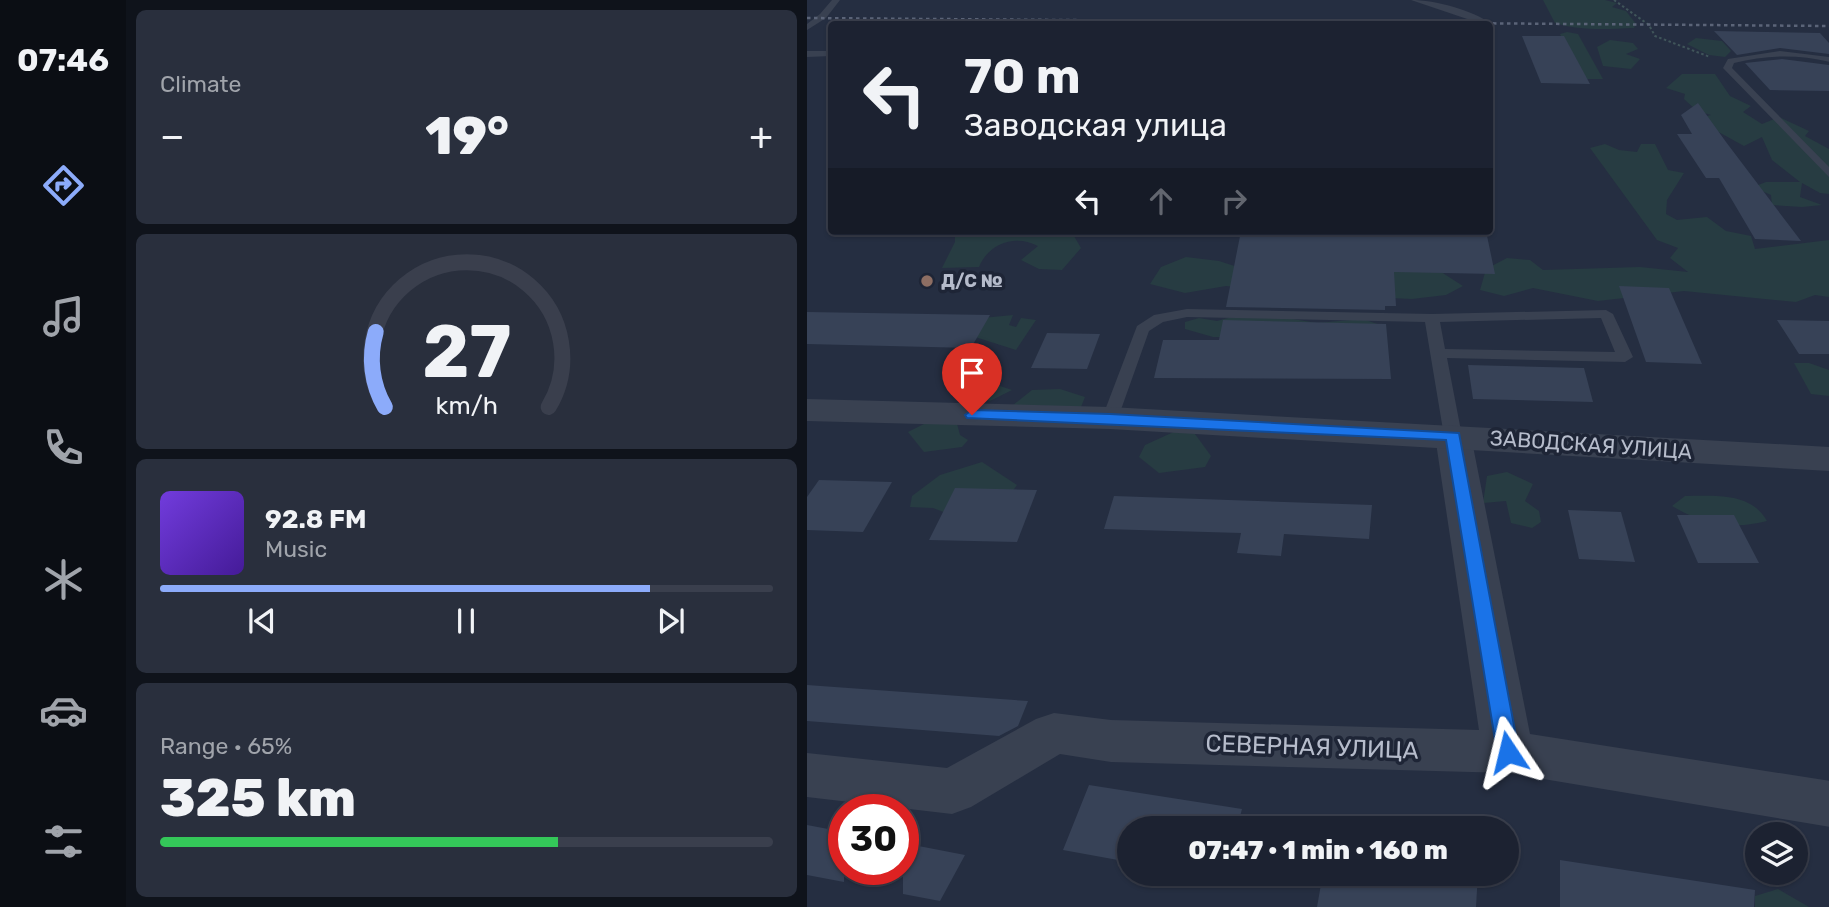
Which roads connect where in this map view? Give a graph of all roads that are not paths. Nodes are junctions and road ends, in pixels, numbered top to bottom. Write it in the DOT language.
graph roads {
  1 [pos="836,0"];
  2 [pos="1415,0"];
  3 [pos="1480,21"];
  4 [pos="807,28"];
  5 [pos="807,54"];
  6 [pos="828,54"];
  7 [pos="1829,61"];
  8 [pos="1829,174"];
  9 [pos="1432,318"];
  10 [pos="1438,353"];
  11 [pos="807,410"];
  12 [pos="1110,418"];
  13 [pos="1453,436"];
  14 [pos="1829,460"];
  15 [pos="1508,752"];
  16 [pos="807,775"];
  17 [pos="1829,804"];
  1 -- 4 [label="lane"];
  2 -- 3 [label="lane"];
  5 -- 6 [label="lane"];
  7 -- 8 [label="lane"];
  9 -- 10 [label="lane"];
  9 -- 10 [label="lane"];
  9 -- 12 [label="lane"];
  10 -- 13 [label="lane"];
  11 -- 12 [label="street, ЗАВОДСКАЯ УЛИЦА"];
  12 -- 13 [label="street, ЗАВОДСКАЯ УЛИЦА"];
  13 -- 14 [label="street, ЗАВОДСКАЯ УЛИЦА"];
  13 -- 15 [label="street"];
  15 -- 16 [label="street, СЕВЕРНАЯ УЛИЦА"];
  15 -- 17 [label="street, СЕВЕРНАЯ УЛИЦА"];
}
